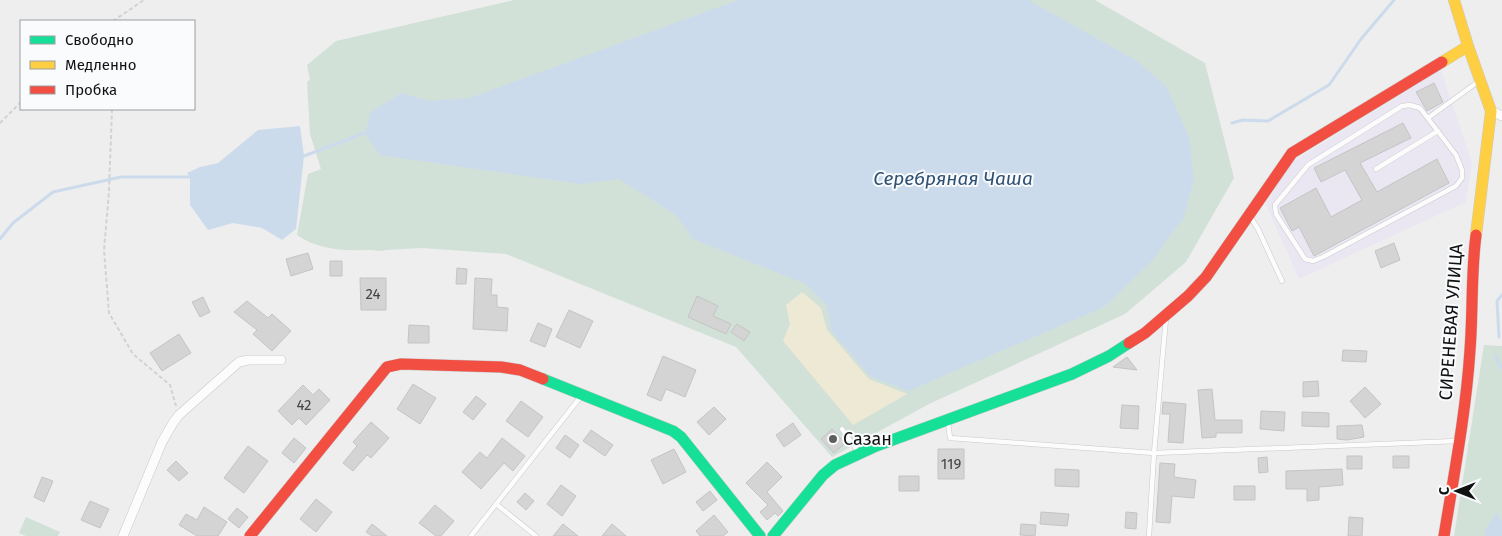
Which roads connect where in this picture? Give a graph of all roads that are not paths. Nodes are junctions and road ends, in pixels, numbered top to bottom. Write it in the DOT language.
graph roads {
  1 [pos="1454,0"];
  2 [pos="1468,46"];
  3 [pos="1480,80"];
  4 [pos="1491,111"];
  5 [pos="1502,116"];
  6 [pos="1428,118"];
  7 [pos="1438,131"];
  8 [pos="1376,169"];
  9 [pos="1248,214"];
  10 [pos="1282,281"];
  11 [pos="1166,315"];
  12 [pos="281,360"];
  13 [pos="582,394"];
  14 [pos="948,420"];
  15 [pos="842,429"];
  16 [pos="1458,441"];
  17 [pos="1154,453"];
  18 [pos="860,454"];
  19 [pos="496,504"];
  20 [pos="123,536"];
  21 [pos="250,536"];
  22 [pos="471,536"];
  23 [pos="536,536"];
  24 [pos="760,536"];
  25 [pos="773,536"];
  26 [pos="1149,536"];
  27 [pos="1444,536"];
  1 -- 2 [label="street"];
  2 -- 3 [label="street"];
  2 -- 9 [label="street"];
  3 -- 4 [label="street"];
  3 -- 6 [label="lane"];
  4 -- 5 [label="street"];
  4 -- 16 [label="street, СИРЕНЕВАЯ УЛИЦА"];
  6 -- 7 [label="lane"];
  6 -- 7 [label="lane"];
  7 -- 8 [label="lane"];
  9 -- 10 [label="lane"];
  9 -- 11 [label="street"];
  11 -- 14 [label="street"];
  11 -- 17 [label="lane"];
  12 -- 20 [label="street"];
  13 -- 19 [label="lane"];
  13 -- 21 [label="street"];
  13 -- 24 [label="street"];
  14 -- 17 [label="lane"];
  14 -- 18 [label="street"];
  15 -- 18 [label="lane"];
  16 -- 17 [label="lane"];
  16 -- 27 [label="street, СИРЕНЕВАЯ УЛИЦА"];
  17 -- 26 [label="lane"];
  18 -- 25 [label="street"];
  19 -- 22 [label="lane"];
  19 -- 23 [label="lane"];
}
